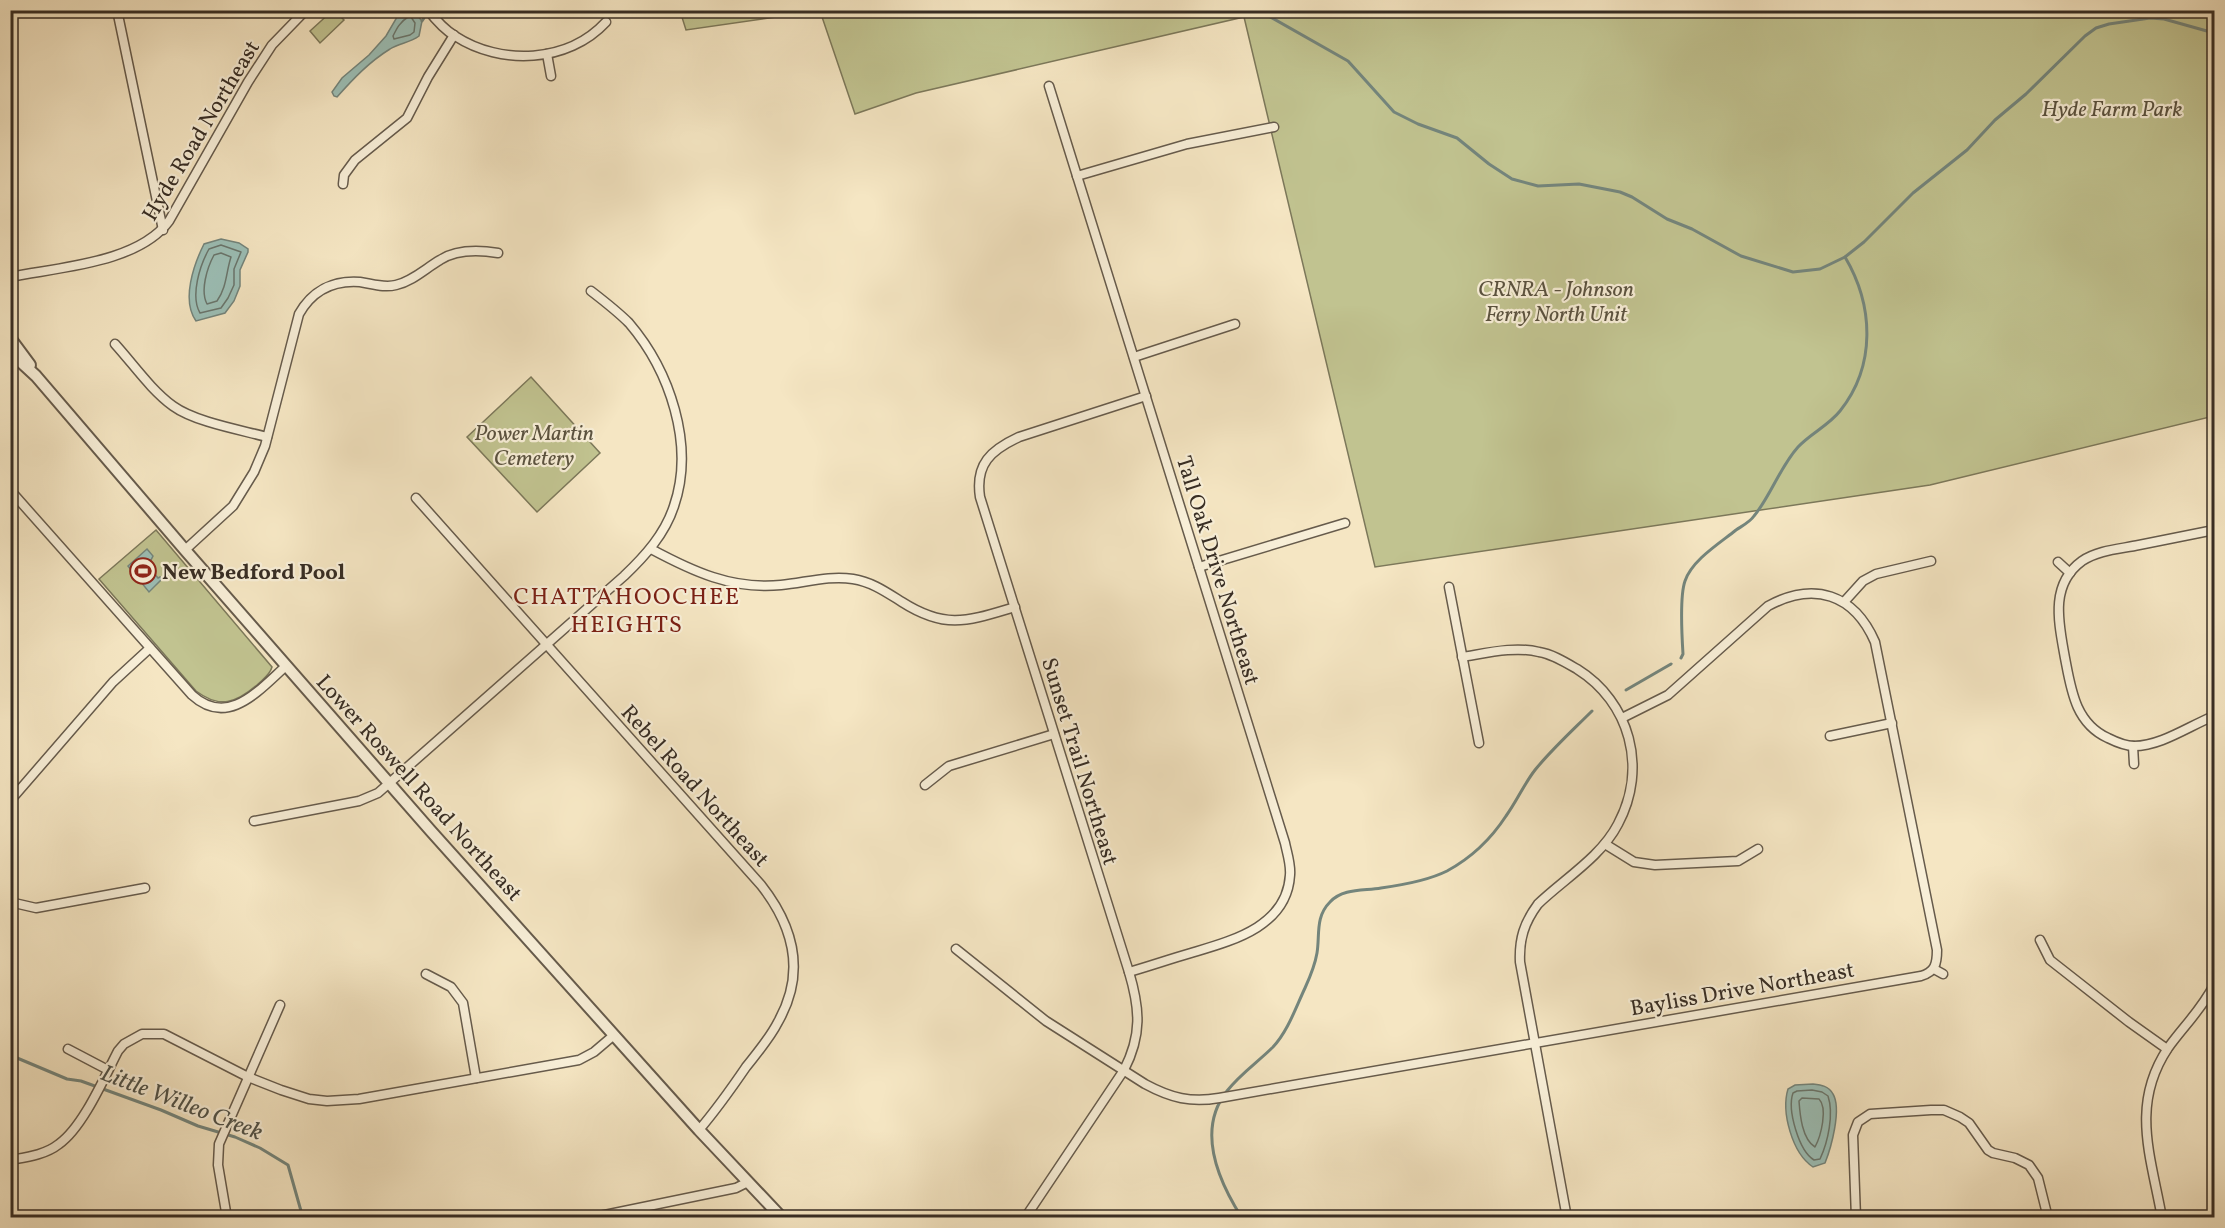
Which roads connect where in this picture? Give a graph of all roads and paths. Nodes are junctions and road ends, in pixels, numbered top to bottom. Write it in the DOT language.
graph roads {
  1 [pos="117,10"];
  2 [pos="306,10"];
  3 [pos="428,10"];
  4 [pos="606,22"];
  5 [pos="453,35"];
  6 [pos="547,54"];
  7 [pos="552,76"];
  8 [pos="1049,86"];
  9 [pos="1274,127"];
  10 [pos="1077,176"];
  11 [pos="343,184"];
  12 [pos="163,230"];
  13 [pos="498,253"];
  14 [pos="10,277"];
  15 [pos="591,291"];
  16 [pos="1235,324"];
  17 [pos="10,338"];
  18 [pos="116,344"];
  19 [pos="10,352"];
  20 [pos="1134,357"];
  21 [pos="36,376"];
  22 [pos="1146,396"];
  23 [pos="267,437"];
  24 [pos="10,490"];
  25 [pos="416,498"];
  26 [pos="1345,523"];
  27 [pos="2214,530"];
  28 [pos="651,549"];
  29 [pos="185,550"];
  30 [pos="1930,561"];
  31 [pos="2058,562"];
  32 [pos="1199,567"];
  33 [pos="2070,573"];
  34 [pos="1449,587"];
  35 [pos="1844,602"];
  36 [pos="1015,607"];
  37 [pos="547,644"];
  38 [pos="150,648"];
  39 [pos="1462,657"];
  40 [pos="286,666"];
  41 [pos="2214,716"];
  42 [pos="1622,718"];
  43 [pos="1892,723"];
  44 [pos="1054,734"];
  45 [pos="1830,736"];
  46 [pos="1479,743"];
  47 [pos="2133,746"];
  48 [pos="2134,764"];
  49 [pos="390,783"];
  50 [pos="925,784"];
  51 [pos="10,801"];
  52 [pos="254,821"];
  53 [pos="1605,844"];
  54 [pos="1758,849"];
  55 [pos="145,888"];
  56 [pos="10,902"];
  57 [pos="2040,940"];
  58 [pos="956,949"];
  59 [pos="1934,969"];
  60 [pos="1129,972"];
  61 [pos="426,974"];
  62 [pos="1943,974"];
  63 [pos="2214,985"];
  64 [pos="280,1005"];
  65 [pos="614,1035"];
  66 [pos="1535,1044"];
  67 [pos="68,1049"];
  68 [pos="2168,1049"];
  69 [pos="108,1070"];
  70 [pos="1124,1070"];
  71 [pos="248,1077"];
  72 [pos="476,1078"];
  73 [pos="699,1130"];
  74 [pos="10,1160"];
  75 [pos="748,1182"];
  76 [pos="227,1218"];
  77 [pos="590,1218"];
  78 [pos="782,1218"];
  79 [pos="1025,1218"];
  80 [pos="1567,1218"];
  81 [pos="1856,1218"];
  82 [pos="1868,1218"];
  83 [pos="1889,1218"];
  84 [pos="2048,1218"];
  85 [pos="2162,1218"];
  1 -- 12 [label="street"];
  2 -- 12 [label="street, Hyde Road Northeast"];
  3 -- 5 [label="street"];
  4 -- 6 [label="street"];
  5 -- 6 [label="street"];
  5 -- 11 [label="street"];
  6 -- 7 [label="street"];
  8 -- 10 [label="street, Tall Oak Drive Northeast"];
  9 -- 10 [label="street"];
  10 -- 20 [label="street, Tall Oak Drive Northeast"];
  12 -- 14 [label="street, Hyde Road Northeast"];
  13 -- 23 [label="street"];
  15 -- 28 [label="street"];
  16 -- 20 [label="street"];
  17 -- 21 [label="street, Lower Roswell Road Northeast"];
  18 -- 23 [label="street"];
  19 -- 21 [label="street, Lower Roswell Road Northeast"];
  20 -- 22 [label="street, Tall Oak Drive Northeast"];
  21 -- 29 [label="street, Lower Roswell Road Northeast"];
  22 -- 32 [label="street, Tall Oak Drive Northeast"];
  22 -- 36 [label="street, Sunset Trail Northeast"];
  23 -- 29 [label="street"];
  24 -- 38 [label="street"];
  25 -- 37 [label="street, Rebel Road Northeast"];
  26 -- 32 [label="street"];
  27 -- 33 [label="street"];
  28 -- 36 [label="street"];
  28 -- 37 [label="street"];
  29 -- 40 [label="street, Lower Roswell Road Northeast"];
  30 -- 35 [label="street"];
  31 -- 33 [label="street"];
  32 -- 60 [label="street, Tall Oak Drive Northeast"];
  33 -- 47 [label="street"];
  34 -- 39 [label="street"];
  35 -- 42 [label="street"];
  35 -- 43 [label="street"];
  36 -- 44 [label="street, Sunset Trail Northeast"];
  37 -- 49 [label="street"];
  37 -- 73 [label="street, Rebel Road Northeast"];
  38 -- 40 [label="street"];
  38 -- 51 [label="street"];
  39 -- 42 [label="street"];
  39 -- 46 [label="street"];
  40 -- 49 [label="street, Lower Roswell Road Northeast"];
  41 -- 47 [label="street"];
  42 -- 53 [label="street"];
  43 -- 45 [label="street"];
  43 -- 59 [label="street"];
  44 -- 50 [label="street"];
  44 -- 60 [label="street, Sunset Trail Northeast"];
  47 -- 48 [label="street"];
  49 -- 52 [label="street"];
  49 -- 65 [label="street, Lower Roswell Road Northeast"];
  53 -- 54 [label="street"];
  53 -- 66 [label="street"];
  55 -- 56 [label="street"];
  57 -- 68 [label="street"];
  58 -- 70 [label="street, Bayliss Drive Northeast"];
  59 -- 62 [label="street"];
  59 -- 66 [label="street, Bayliss Drive Northeast"];
  60 -- 70 [label="street, Sunset Trail Northeast"];
  61 -- 72 [label="street"];
  63 -- 68 [label="street"];
  64 -- 71 [label="street"];
  65 -- 72 [label="street"];
  65 -- 73 [label="street, Lower Roswell Road Northeast"];
  66 -- 70 [label="street, Bayliss Drive Northeast"];
  66 -- 80 [label="street"];
  67 -- 69 [label="street"];
  68 -- 85 [label="street"];
  69 -- 71 [label="street"];
  69 -- 74 [label="street"];
  70 -- 79 [label="street, Sunset Trail Northeast"];
  71 -- 72 [label="street"];
  71 -- 76 [label="street"];
  73 -- 75 [label="street, Lower Roswell Road Northeast"];
  75 -- 77 [label="street"];
  75 -- 78 [label="street, Lower Roswell Road Northeast"];
  81 -- 84 [label="street"];
  82 -- 83 [label="street"];
}
